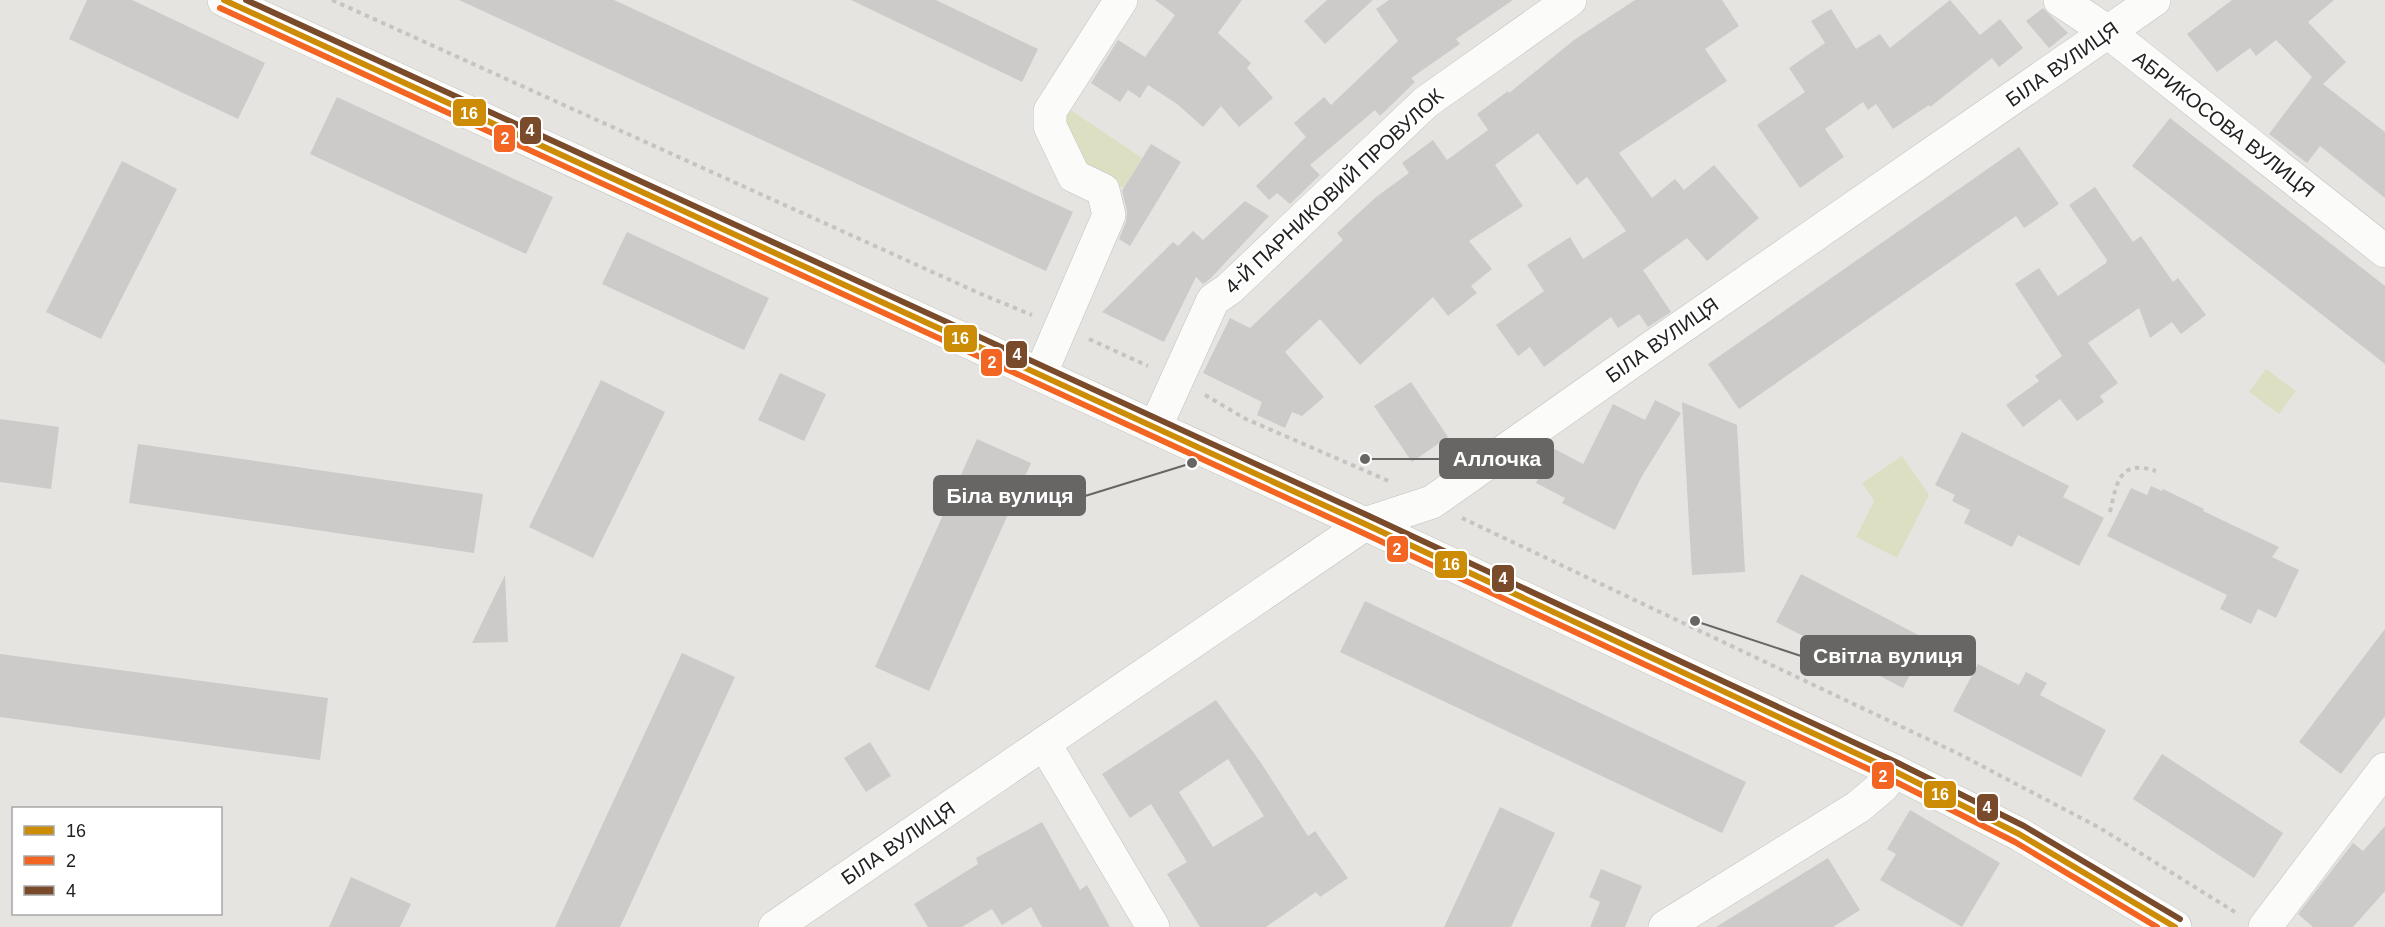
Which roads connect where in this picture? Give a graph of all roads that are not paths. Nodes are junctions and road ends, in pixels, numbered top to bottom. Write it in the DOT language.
graph roads {
  1 [pos="224,0"];
  2 [pos="1121,0"];
  3 [pos="1570,0"];
  4 [pos="2060,0"];
  5 [pos="2154,0"];
  6 [pos="2108,32"];
  7 [pos="2385,251"];
  8 [pos="1040,375"];
  9 [pos="1155,428"];
  10 [pos="1365,524"];
  11 [pos="1044,743"];
  12 [pos="2385,769"];
  13 [pos="1894,771"];
  14 [pos="2252,921"];
  15 [pos="781,926"];
  16 [pos="1153,927"];
  17 [pos="1665,927"];
  18 [pos="2175,927"];
  1 -- 8 [label="street"];
  2 -- 8 [label="street"];
  3 -- 9 [label="street, 4-Й ПАРНИКОВИЙ ПРОВУЛОК"];
  4 -- 6 [label="street, АБРИКОСОВА ВУЛИЦЯ"];
  5 -- 6 [label="street, БІЛА ВУЛИЦЯ"];
  6 -- 7 [label="street, АБРИКОСОВА ВУЛИЦЯ"];
  6 -- 10 [label="street, БІЛА ВУЛИЦЯ"];
  8 -- 9 [label="street"];
  9 -- 10 [label="street"];
  10 -- 11 [label="street, БІЛА ВУЛИЦЯ"];
  10 -- 13 [label="street"];
  11 -- 15 [label="street, БІЛА ВУЛИЦЯ"];
  11 -- 16 [label="street"];
  12 -- 14 [label="street"];
  13 -- 17 [label="street"];
  13 -- 18 [label="street"];
}
